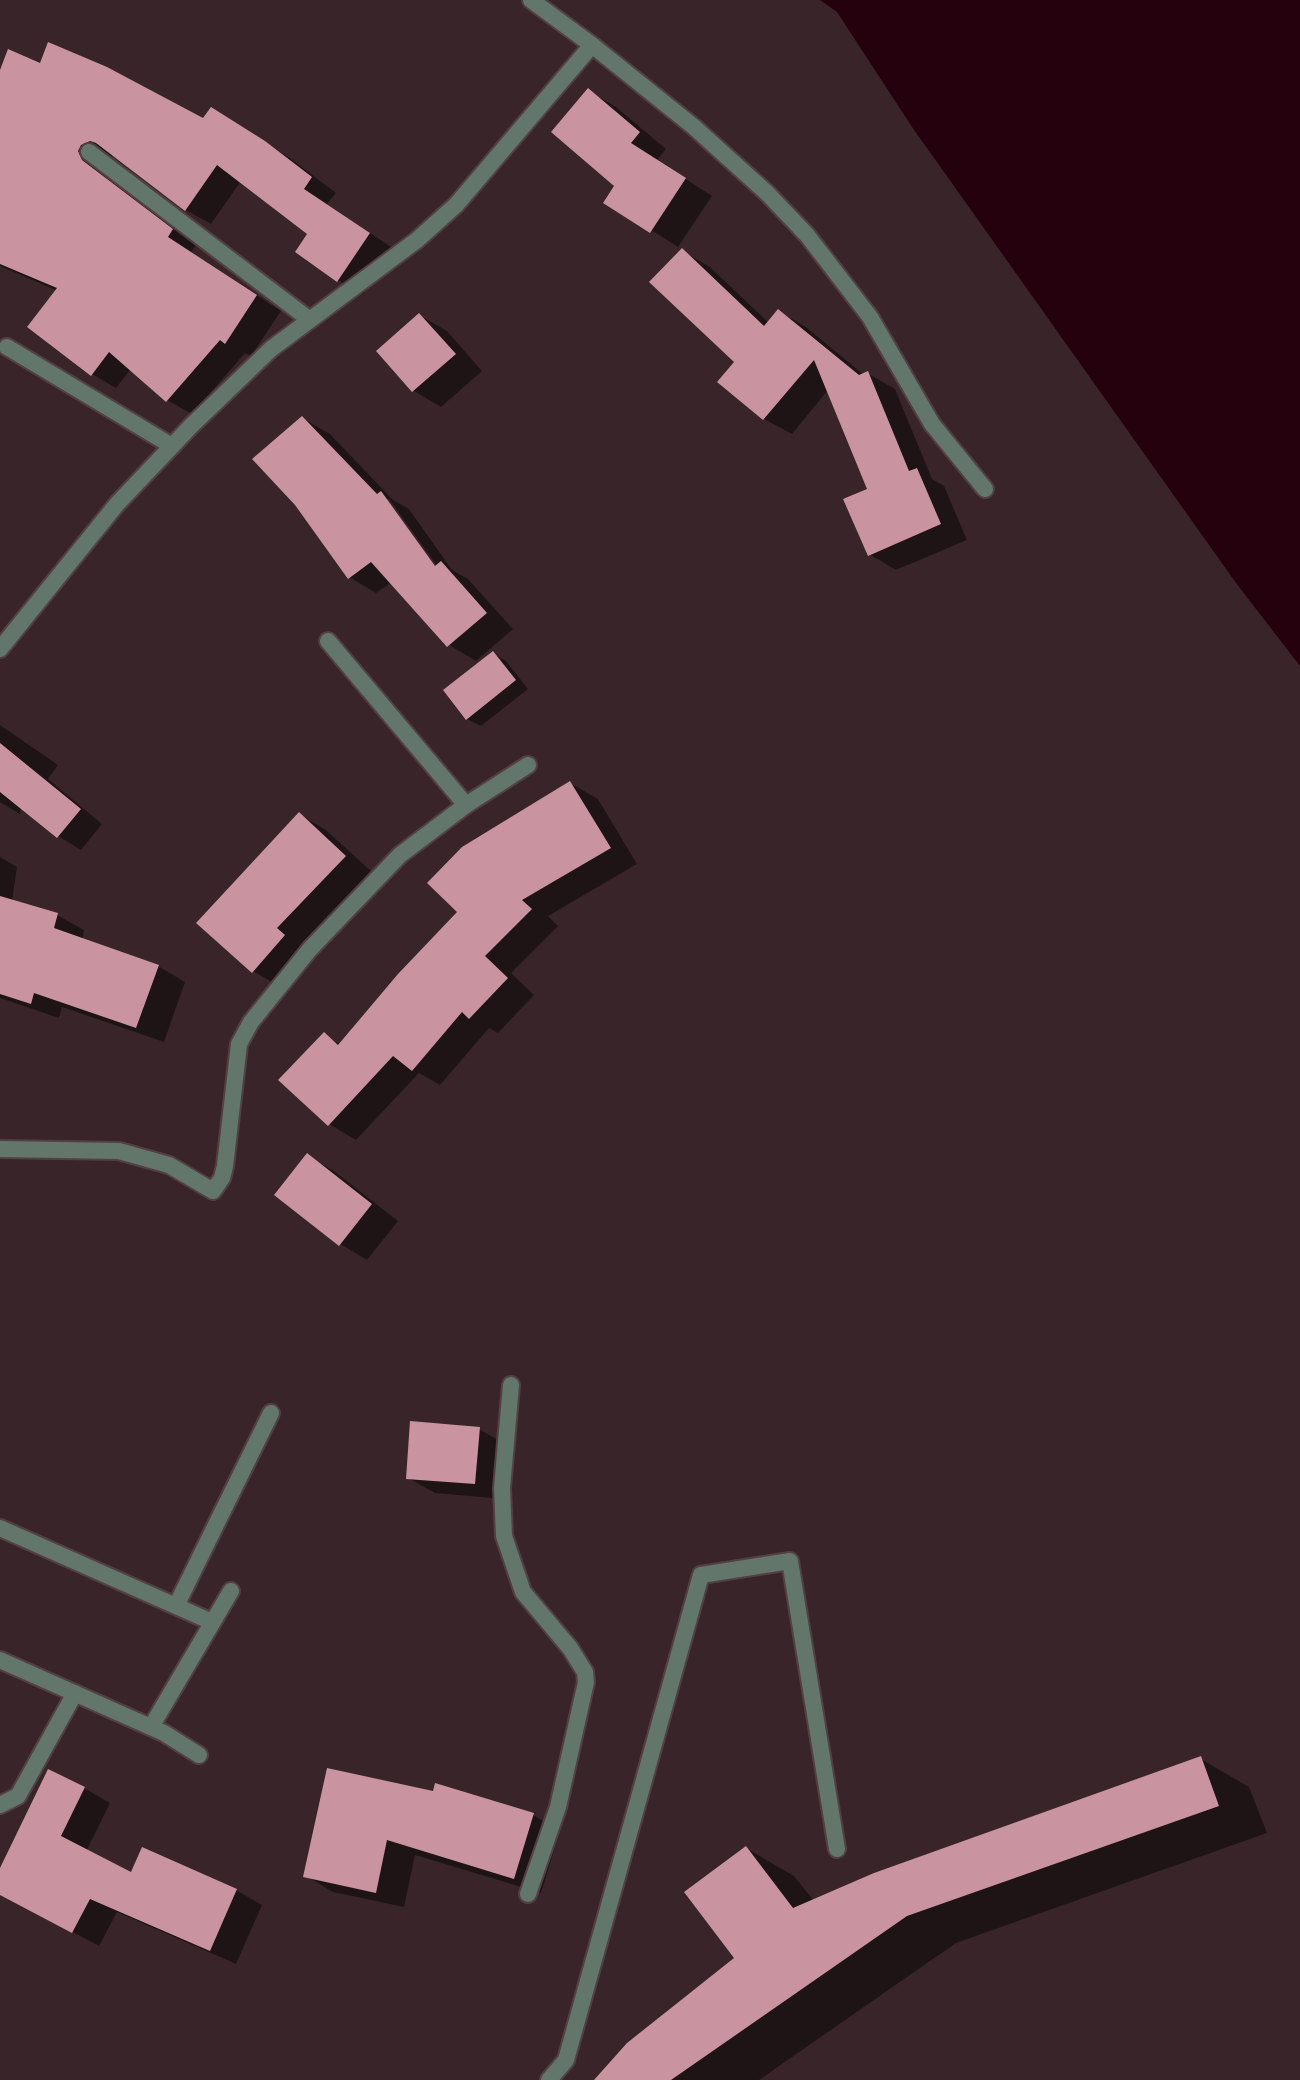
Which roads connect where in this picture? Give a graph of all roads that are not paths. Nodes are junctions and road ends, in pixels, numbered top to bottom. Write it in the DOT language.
graph roads {
  1 [pos="531,0"];
  2 [pos="592,45"];
  3 [pos="89,152"];
  4 [pos="310,320"];
  5 [pos="7,347"];
  6 [pos="172,446"];
  7 [pos="985,489"];
  8 [pos="328,641"];
  9 [pos="0,649"];
  10 [pos="528,765"];
  11 [pos="466,805"];
  12 [pos="0,1149"];
  13 [pos="511,1385"];
  14 [pos="271,1413"];
  15 [pos="0,1528"];
  16 [pos="231,1591"];
  17 [pos="176,1606"];
  18 [pos="212,1622"];
  19 [pos="0,1660"];
  20 [pos="75,1693"];
  21 [pos="151,1727"];
  22 [pos="199,1755"];
  23 [pos="0,1805"];
  24 [pos="837,1849"];
  25 [pos="528,1894"];
  26 [pos="549,2080"];
  1 -- 2 [label="street"];
  2 -- 4 [label="street"];
  2 -- 7 [label="street"];
  3 -- 4 [label="street"];
  4 -- 6 [label="street"];
  5 -- 6 [label="street"];
  6 -- 9 [label="street"];
  8 -- 11 [label="street"];
  10 -- 11 [label="street"];
  11 -- 12 [label="street"];
  13 -- 25 [label="street"];
  14 -- 17 [label="street"];
  15 -- 17 [label="street"];
  16 -- 18 [label="street"];
  17 -- 18 [label="street"];
  18 -- 21 [label="street"];
  19 -- 20 [label="street"];
  20 -- 21 [label="street"];
  20 -- 23 [label="street"];
  21 -- 22 [label="street"];
  24 -- 26 [label="street"];
}
